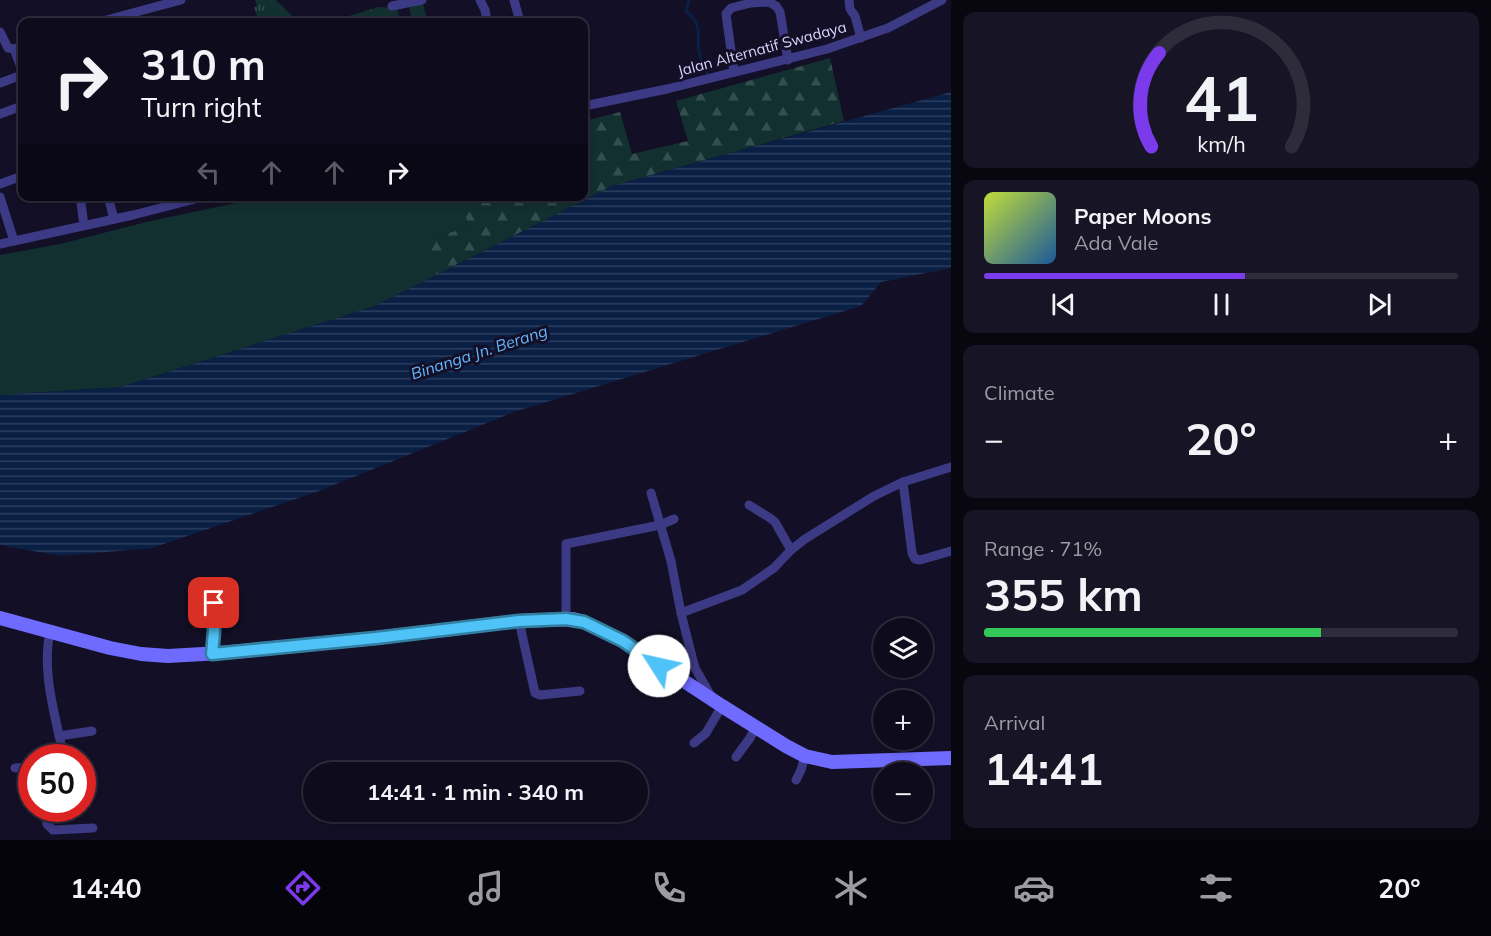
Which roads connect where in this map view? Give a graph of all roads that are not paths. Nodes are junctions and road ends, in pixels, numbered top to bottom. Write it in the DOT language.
graph roads {
  1 [pos="181,0"];
  2 [pos="422,0"];
  3 [pos="480,0"];
  4 [pos="514,0"];
  5 [pos="849,0"];
  6 [pos="939,1"];
  7 [pos="151,4"];
  8 [pos="392,6"];
  9 [pos="111,18"];
  10 [pos="486,18"];
  11 [pos="519,18"];
  12 [pos="0,32"];
  13 [pos="861,38"];
  14 [pos="18,48"];
  15 [pos="788,60"];
  16 [pos="734,72"];
  17 [pos="18,75"];
  18 [pos="0,83"];
  19 [pos="588,105"];
  20 [pos="18,107"];
  21 [pos="0,114"];
  22 [pos="18,177"];
  23 [pos="0,184"];
  24 [pos="0,197"];
  25 [pos="81,201"];
  26 [pos="109,201"];
  27 [pos="182,201"];
  28 [pos="114,219"];
  29 [pos="84,225"];
  30 [pos="14,241"];
  31 [pos="0,244"];
  32 [pos="951,467"];
  33 [pos="903,482"];
  34 [pos="651,493"];
  35 [pos="749,505"];
  36 [pos="674,519"];
  37 [pos="660,525"];
  38 [pos="791,550"];
  39 [pos="951,551"];
  40 [pos="214,603"];
  41 [pos="681,613"];
  42 [pos="0,618"];
  43 [pos="566,619"];
  44 [pos="519,621"];
  45 [pos="49,634"];
  46 [pos="691,653"];
  47 [pos="212,654"];
  48 [pos="659,666"];
  49 [pos="580,691"];
  50 [pos="719,705"];
  51 [pos="92,730"];
  52 [pos="753,732"];
  53 [pos="59,736"];
  54 [pos="694,743"];
  55 [pos="61,744"];
  56 [pos="736,757"];
  57 [pos="804,757"];
  58 [pos="951,758"];
  59 [pos="15,768"];
  60 [pos="18,768"];
  61 [pos="796,780"];
  62 [pos="47,822"];
  63 [pos="93,828"];
  1 -- 7 [label="street"];
  2 -- 8 [label="street"];
  3 -- 10 [label="street"];
  4 -- 11 [label="street"];
  5 -- 13 [label="street"];
  6 -- 13 [label="street, Jalan Alternatif Swadaya"];
  7 -- 9 [label="street"];
  12 -- 14 [label="street"];
  13 -- 15 [label="street, Jalan Alternatif Swadaya"];
  15 -- 16 [label="street, Jalan Alternatif Swadaya"];
  15 -- 16 [label="street"];
  16 -- 19 [label="street, Jalan Alternatif Swadaya"];
  17 -- 18 [label="street"];
  20 -- 21 [label="street"];
  22 -- 23 [label="street"];
  24 -- 30 [label="street"];
  25 -- 29 [label="street"];
  26 -- 28 [label="street"];
  27 -- 28 [label="street"];
  28 -- 29 [label="street"];
  29 -- 30 [label="street"];
  30 -- 31 [label="street"];
  32 -- 33 [label="street"];
  33 -- 38 [label="street"];
  33 -- 39 [label="street"];
  34 -- 37 [label="street"];
  35 -- 38 [label="street"];
  36 -- 37 [label="street"];
  37 -- 41 [label="street"];
  37 -- 43 [label="street"];
  38 -- 41 [label="street"];
  40 -- 47 [label="street"];
  41 -- 46 [label="street"];
  42 -- 45 [label="main road"];
  43 -- 44 [label="main road"];
  43 -- 48 [label="main road"];
  44 -- 47 [label="main road"];
  44 -- 49 [label="street"];
  45 -- 47 [label="main road"];
  45 -- 53 [label="street"];
  46 -- 48 [label="street"];
  46 -- 50 [label="street"];
  48 -- 50 [label="main road"];
  50 -- 52 [label="main road"];
  50 -- 54 [label="street"];
  51 -- 53 [label="street"];
  52 -- 56 [label="street"];
  52 -- 57 [label="main road"];
  53 -- 55 [label="street"];
  57 -- 58 [label="main road"];
  57 -- 61 [label="street"];
  59 -- 60 [label="street"];
  62 -- 63 [label="street"];
}
